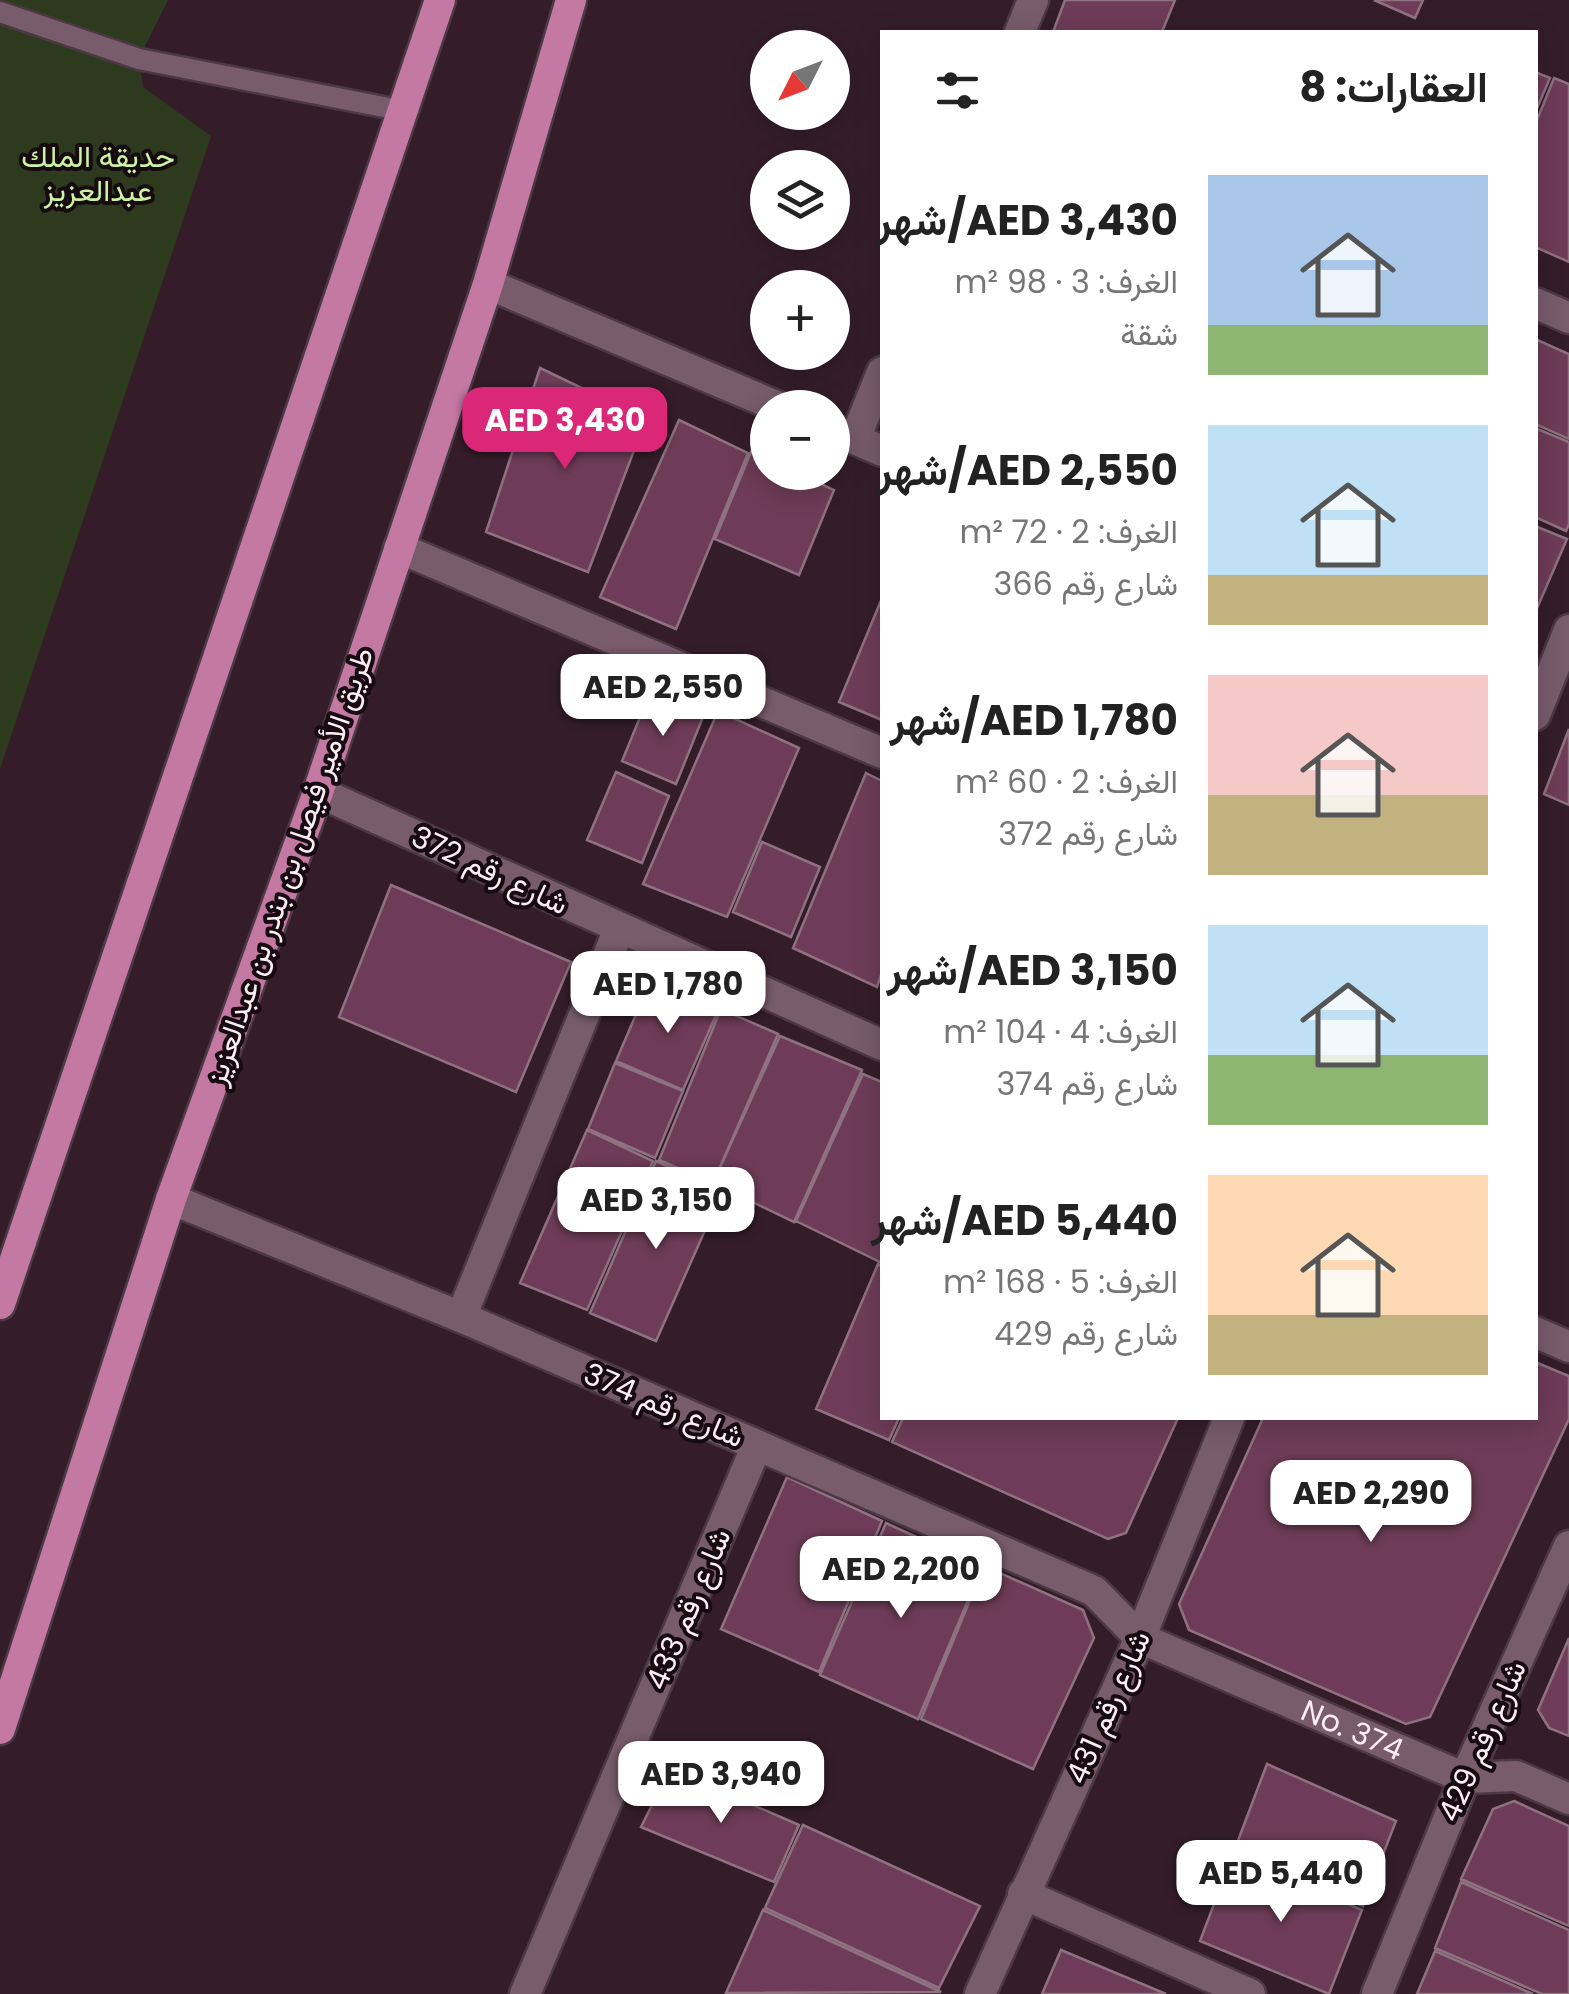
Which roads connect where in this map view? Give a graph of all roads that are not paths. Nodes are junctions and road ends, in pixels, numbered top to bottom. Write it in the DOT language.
graph roads {
  1 [pos="440,0"];
  2 [pos="570,0"];
  3 [pos="1033,0"];
  4 [pos="0,12"];
  5 [pos="1021,30"];
  6 [pos="404,112"];
  7 [pos="488,284"];
  8 [pos="1538,304"];
  9 [pos="1569,318"];
  10 [pos="880,377"];
  11 [pos="750,395"];
  12 [pos="857,440"];
  13 [pos="400,548"];
  14 [pos="1569,630"];
  15 [pos="1538,708"];
  16 [pos="880,752"];
  17 [pos="318,792"];
  18 [pos="619,929"];
  19 [pos="880,1044"];
  20 [pos="171,1199"];
  21 [pos="0,1304"];
  22 [pos="461,1317"];
  23 [pos="1538,1333"];
  24 [pos="1569,1347"];
  25 [pos="1228,1420"];
  26 [pos="757,1445"];
  27 [pos="1569,1546"];
  28 [pos="1140,1638"];
  29 [pos="0,1729"];
  30 [pos="1464,1778"];
  31 [pos="1569,1799"];
  32 [pos="1023,1894"];
  33 [pos="525,1994"];
  34 [pos="980,1994"];
  35 [pos="1250,1994"];
  36 [pos="1377,1994"];
  1 -- 6 [label="main road"];
  2 -- 7 [label="main road, طريق الأمير فيصل بن بندر بن عبدالعزيز"];
  3 -- 5 [label="street"];
  4 -- 6 [label="lane"];
  6 -- 21 [label="main road"];
  7 -- 11 [label="street"];
  7 -- 13 [label="main road, طريق الأمير فيصل بن بندر بن عبدالعزيز"];
  8 -- 9 [label="street"];
  10 -- 12 [label="street"];
  13 -- 16 [label="street"];
  13 -- 17 [label="main road, طريق الأمير فيصل بن بندر بن عبدالعزيز"];
  14 -- 15 [label="street"];
  17 -- 18 [label="street, شارع رقم 372"];
  17 -- 20 [label="main road, طريق الأمير فيصل بن بندر بن عبدالعزيز"];
  18 -- 19 [label="street, شارع رقم 372"];
  18 -- 22 [label="street"];
  20 -- 22 [label="street, شارع رقم 374"];
  20 -- 29 [label="main road, طريق الأمير فيصل بن بندر بن عبدالعزيز"];
  22 -- 26 [label="street, شارع رقم 374"];
  23 -- 24 [label="street"];
  25 -- 28 [label="street, شارع رقم 431"];
  26 -- 28 [label="street, شارع رقم 374"];
  26 -- 33 [label="street, شارع رقم 433"];
  27 -- 30 [label="street, شارع رقم 429"];
  28 -- 30 [label="street, No. 374"];
  28 -- 32 [label="street, شارع رقم 431"];
  30 -- 31 [label="street, No. 374"];
  30 -- 36 [label="street, شارع رقم 429"];
  32 -- 34 [label="street, شارع رقم 431"];
  32 -- 35 [label="street"];
}
